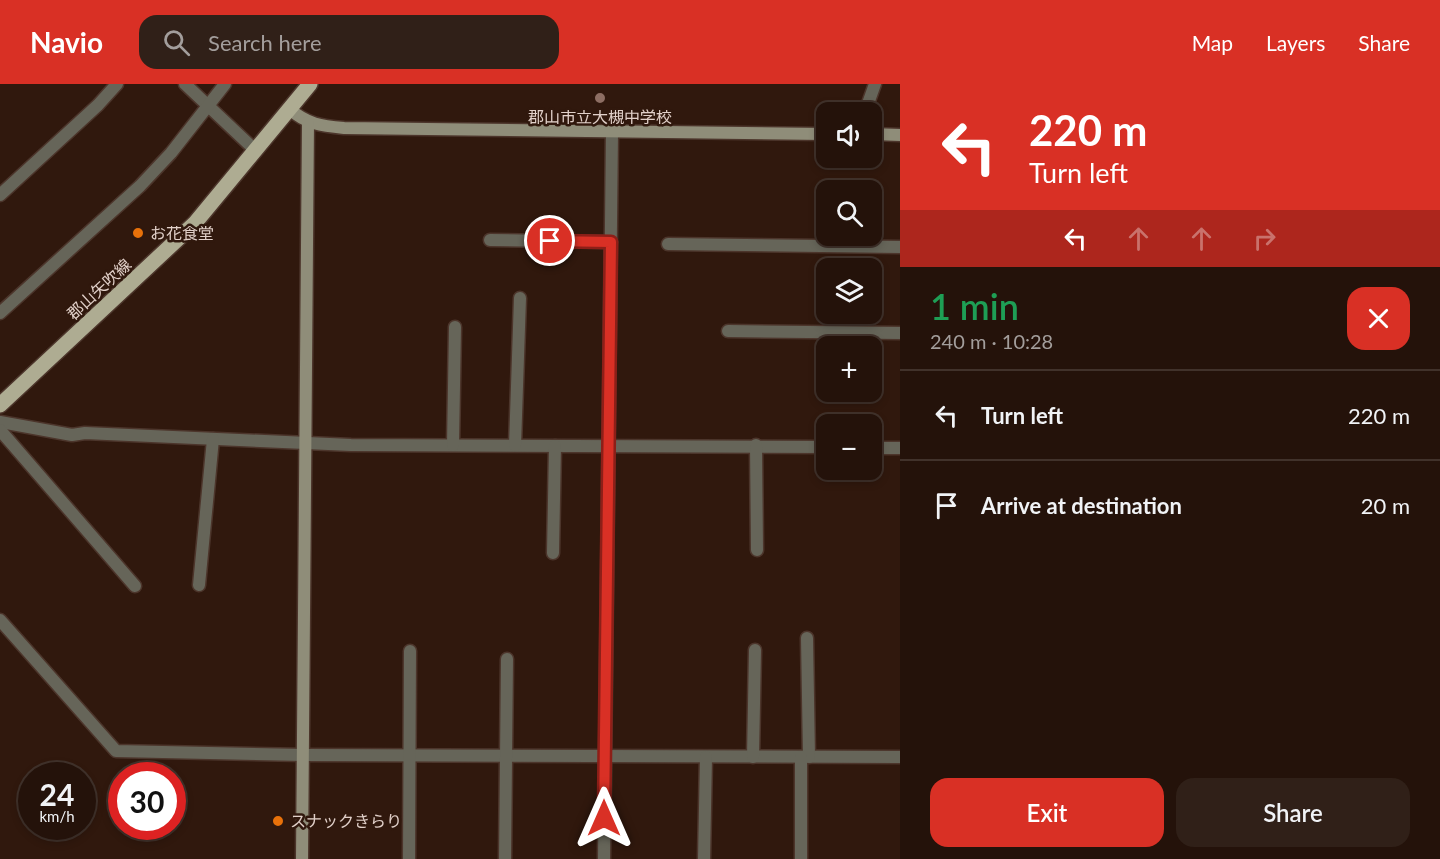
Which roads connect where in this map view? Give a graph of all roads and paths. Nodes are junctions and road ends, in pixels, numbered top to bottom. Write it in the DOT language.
graph roads {
  1 [pos="117,84"];
  2 [pos="185,84"];
  3 [pos="225,84"];
  4 [pos="310,84"];
  5 [pos="875,84"];
  6 [pos="869,102"];
  7 [pos="208,106"];
  8 [pos="290,109"];
  9 [pos="308,122"];
  10 [pos="612,132"];
  11 [pos="816,134"];
  12 [pos="882,134"];
  13 [pos="900,135"];
  14 [pos="256,151"];
  15 [pos="0,195"];
  16 [pos="490,240"];
  17 [pos="611,242"];
  18 [pos="668,244"];
  19 [pos="900,247"];
  20 [pos="520,298"];
  21 [pos="0,313"];
  22 [pos="455,327"];
  23 [pos="728,331"];
  24 [pos="900,333"];
  25 [pos="0,405"];
  26 [pos="0,422"];
  27 [pos="0,430"];
  28 [pos="213,439"];
  29 [pos="306,443"];
  30 [pos="453,445"];
  31 [pos="515,445"];
  32 [pos="555,446"];
  33 [pos="609,446"];
  34 [pos="756,446"];
  35 [pos="816,447"];
  36 [pos="882,448"];
  37 [pos="900,448"];
  38 [pos="757,550"];
  39 [pos="553,554"];
  40 [pos="199,585"];
  41 [pos="135,586"];
  42 [pos="0,620"];
  43 [pos="807,638"];
  44 [pos="755,650"];
  45 [pos="410,651"];
  46 [pos="507,659"];
  47 [pos="304,755"];
  48 [pos="410,756"];
  49 [pos="507,756"];
  50 [pos="604,757"];
  51 [pos="706,757"];
  52 [pos="753,757"];
  53 [pos="805,757"];
  54 [pos="900,757"];
  55 [pos="302,859"];
  56 [pos="409,859"];
  57 [pos="505,859"];
  58 [pos="604,859"];
  59 [pos="704,859"];
  60 [pos="801,859"];
  1 -- 15 [label="street"];
  2 -- 7 [label="street"];
  3 -- 7 [label="street"];
  4 -- 8 [label="main road, 郡山矢吹線"];
  5 -- 6 [label="street"];
  7 -- 14 [label="street"];
  7 -- 21 [label="street"];
  8 -- 9 [label="street"];
  8 -- 14 [label="main road, 郡山矢吹線"];
  9 -- 10 [label="street"];
  9 -- 29 [label="street"];
  10 -- 11 [label="street"];
  10 -- 17 [label="street"];
  12 -- 13 [label="street"];
  14 -- 25 [label="main road, 郡山矢吹線"];
  16 -- 17 [label="street"];
  17 -- 33 [label="street"];
  18 -- 19 [label="street"];
  20 -- 31 [label="street"];
  22 -- 30 [label="street"];
  23 -- 24 [label="street"];
  26 -- 28 [label="street"];
  27 -- 41 [label="street"];
  28 -- 29 [label="street"];
  28 -- 40 [label="street"];
  29 -- 30 [label="street"];
  29 -- 47 [label="street"];
  30 -- 31 [label="street"];
  31 -- 32 [label="street"];
  32 -- 33 [label="street"];
  32 -- 39 [label="street"];
  33 -- 34 [label="street"];
  33 -- 50 [label="street"];
  34 -- 35 [label="street"];
  34 -- 38 [label="street"];
  36 -- 37 [label="street"];
  42 -- 47 [label="street"];
  43 -- 53 [label="street"];
  44 -- 52 [label="street"];
  45 -- 48 [label="street"];
  46 -- 49 [label="street"];
  47 -- 48 [label="street"];
  47 -- 55 [label="street"];
  48 -- 49 [label="street"];
  48 -- 56 [label="street"];
  49 -- 50 [label="street"];
  49 -- 57 [label="street"];
  50 -- 51 [label="street"];
  50 -- 58 [label="street"];
  51 -- 52 [label="street"];
  51 -- 59 [label="street"];
  52 -- 53 [label="street"];
  53 -- 54 [label="street"];
  53 -- 60 [label="street"];
}
